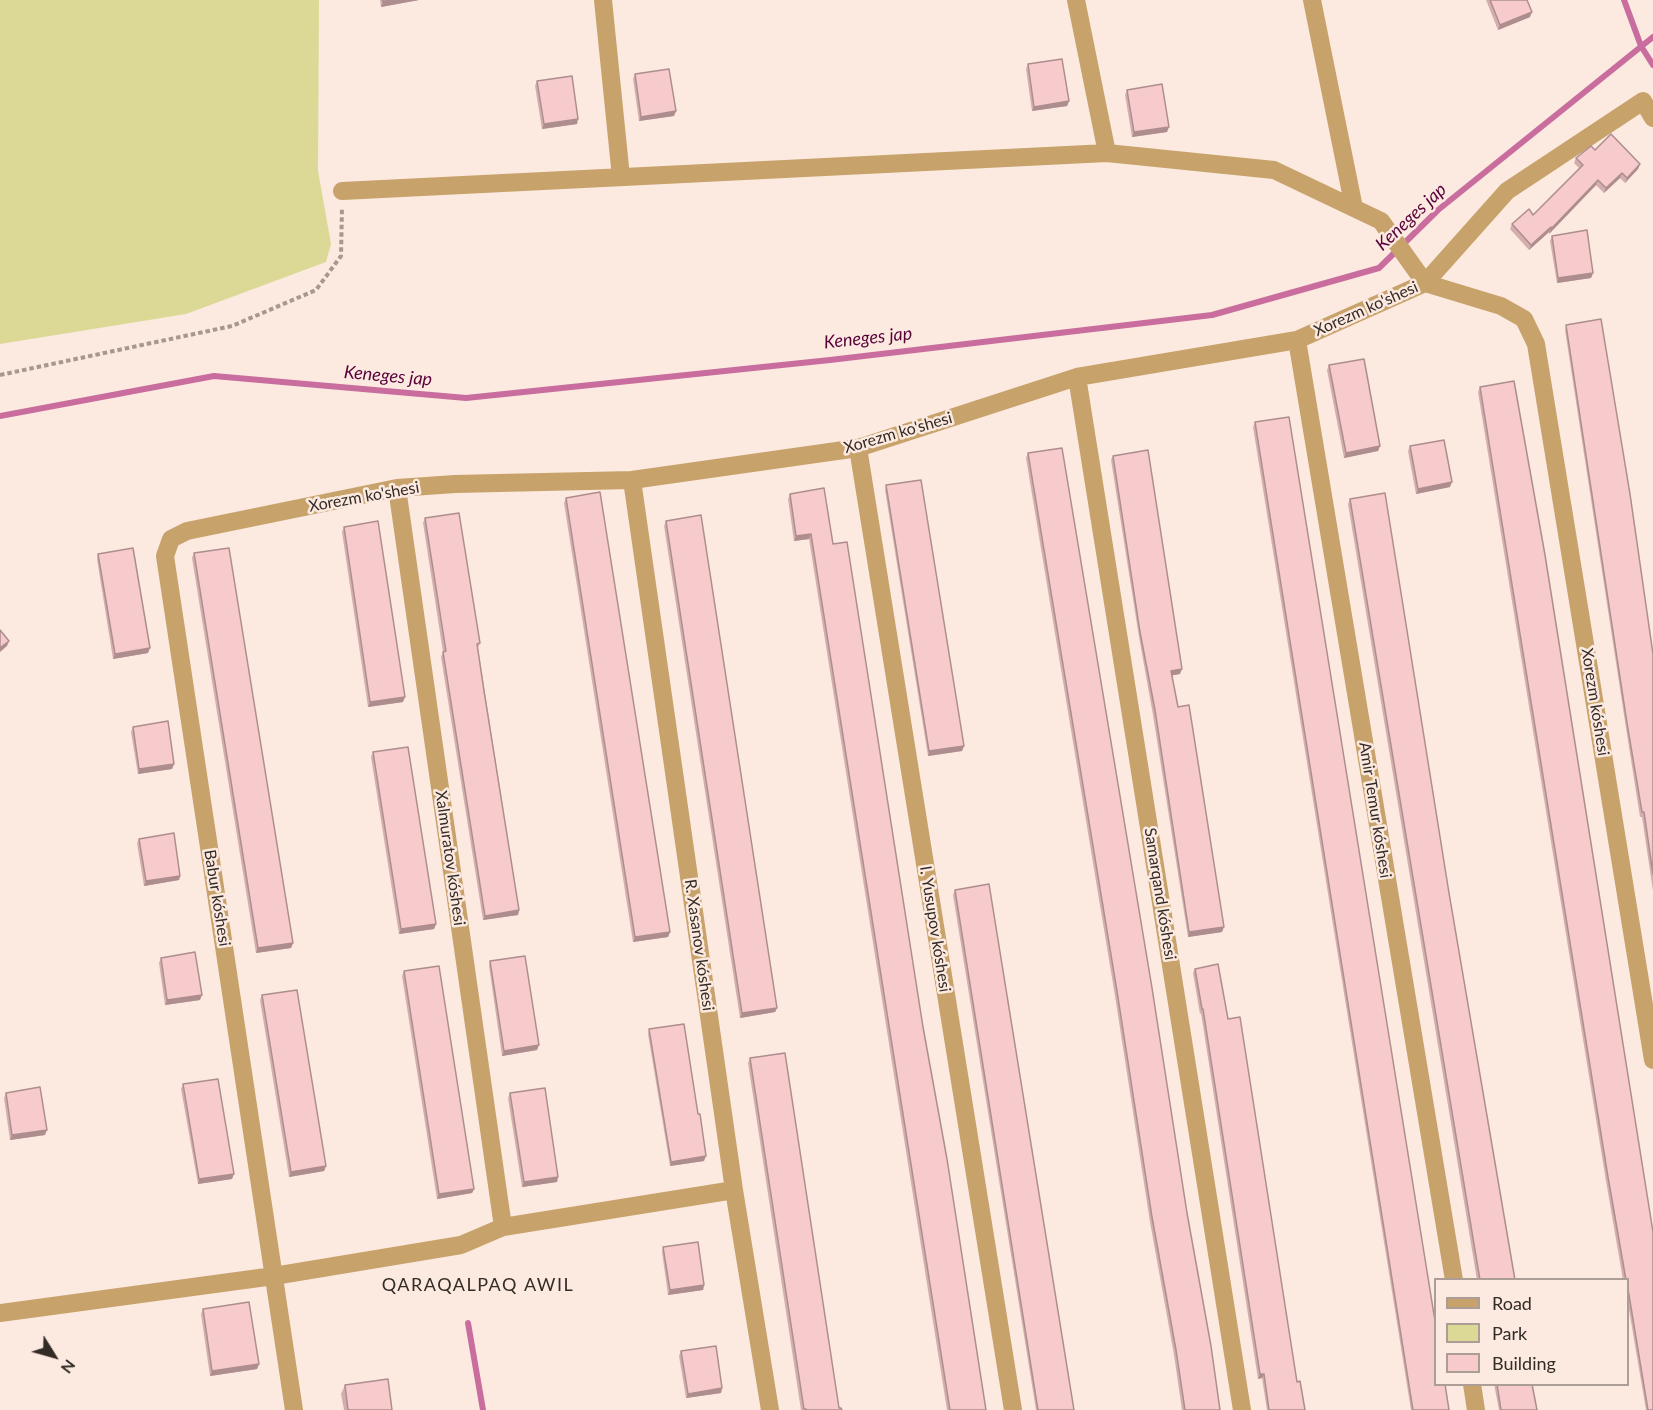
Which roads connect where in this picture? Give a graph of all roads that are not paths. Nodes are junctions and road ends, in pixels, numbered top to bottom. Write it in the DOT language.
graph roads {
  1 [pos="603,0"];
  2 [pos="1076,0"];
  3 [pos="1312,0"];
  4 [pos="1653,118"];
  5 [pos="1107,153"];
  6 [pos="621,177"];
  7 [pos="342,191"];
  8 [pos="1354,208"];
  9 [pos="1425,283"];
  10 [pos="1297,340"];
  11 [pos="1536,344"];
  12 [pos="1077,377"];
  13 [pos="858,448"];
  14 [pos="632,480"];
  15 [pos="397,488"];
  16 [pos="187,531"];
  17 [pos="1653,1060"];
  18 [pos="734,1190"];
  19 [pos="503,1227"];
  20 [pos="274,1276"];
  21 [pos="1454,1278"];
  22 [pos="0,1313"];
  23 [pos="1472,1386"];
  24 [pos="294,1410"];
  25 [pos="770,1410"];
  26 [pos="1013,1410"];
  27 [pos="1242,1410"];
  28 [pos="1476,1410"];
  1 -- 6 [label="street"];
  2 -- 5 [label="street"];
  3 -- 8 [label="street"];
  4 -- 9 [label="street"];
  5 -- 6 [label="street"];
  5 -- 8 [label="street"];
  6 -- 7 [label="street"];
  8 -- 9 [label="street"];
  9 -- 10 [label="street, Xorezm ko'shesi"];
  9 -- 11 [label="street, Xorezm ko'shesi"];
  10 -- 12 [label="street, Xorezm ko'shesi"];
  10 -- 21 [label="street, Amir Temur kóshesi"];
  11 -- 17 [label="street, Xorezm kóshesi"];
  12 -- 13 [label="street, Xorezm ko'shesi"];
  12 -- 27 [label="street, Samarqand kóshesi"];
  13 -- 14 [label="street, Xorezm ko'shesi"];
  13 -- 26 [label="street, I. Yusupov kóshesi"];
  14 -- 15 [label="street, Xorezm ko'shesi"];
  14 -- 18 [label="street, R. Xasanov kóshesi"];
  15 -- 16 [label="street, Xorezm ko'shesi"];
  15 -- 19 [label="street, Xalmuratov kóshesi"];
  16 -- 20 [label="street, Babur kóshesi"];
  18 -- 19 [label="street"];
  18 -- 25 [label="street, R. Xasanov kóshesi"];
  19 -- 20 [label="street"];
  20 -- 22 [label="street"];
  20 -- 24 [label="street, Babur kóshesi"];
  23 -- 28 [label="street"];
}
